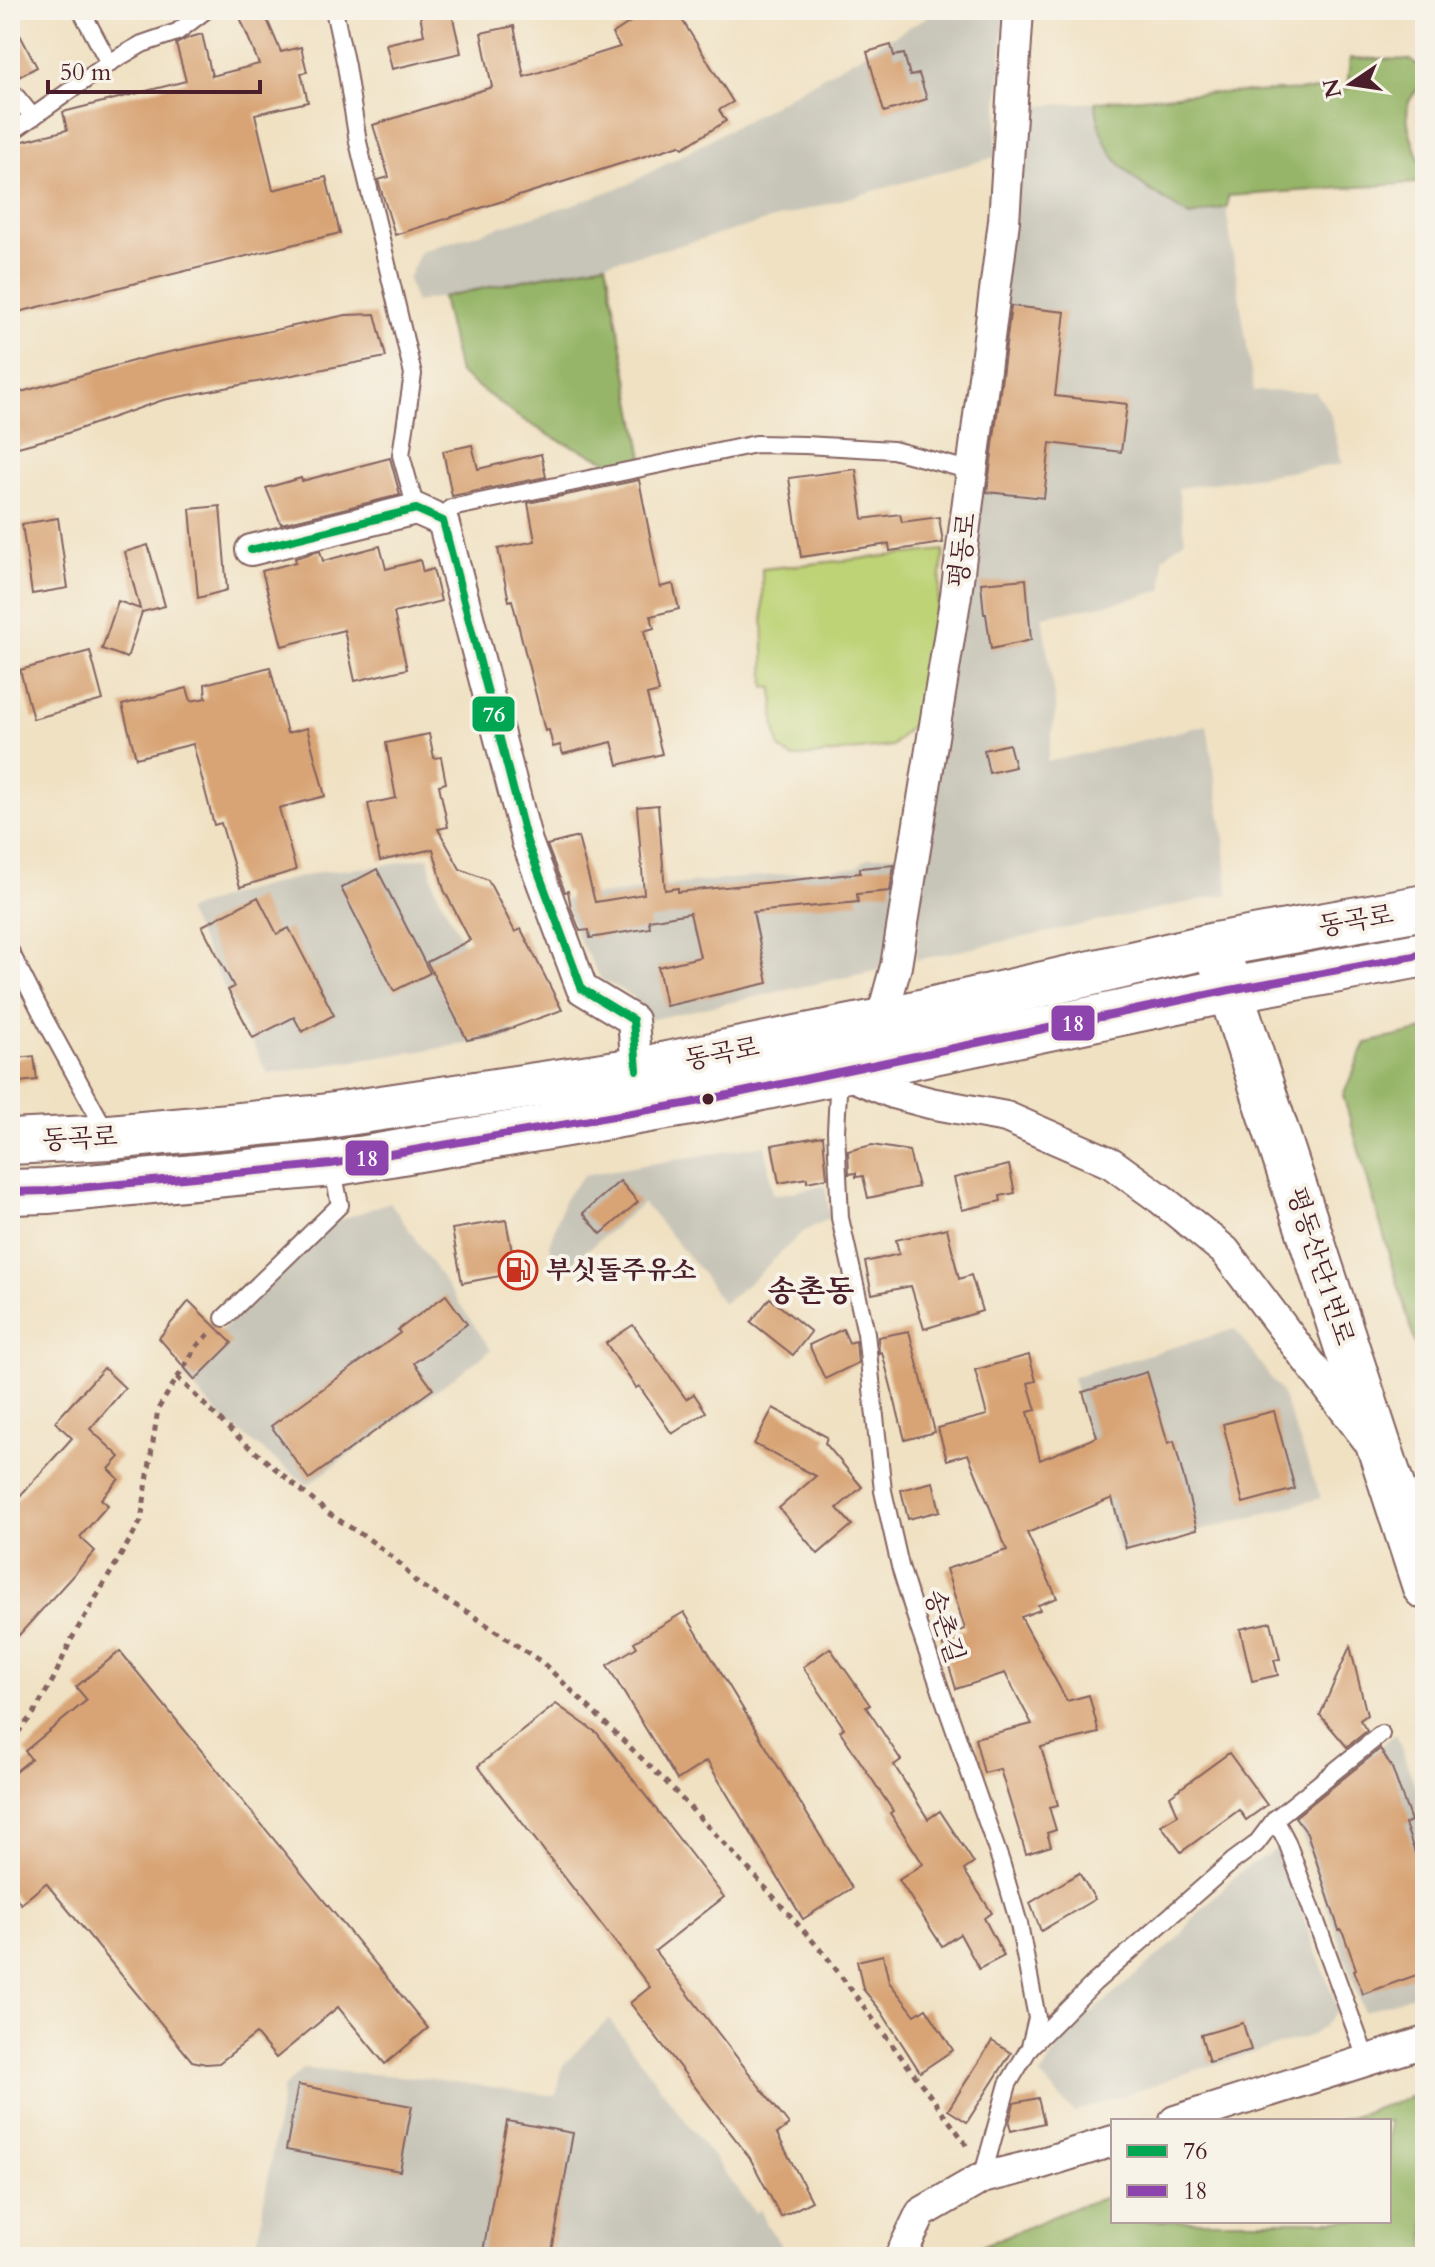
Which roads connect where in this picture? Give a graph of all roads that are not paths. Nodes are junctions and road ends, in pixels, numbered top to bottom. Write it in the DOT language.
graph roads {
  1 [pos="81,10"];
  2 [pos="206,10"];
  3 [pos="334,10"];
  4 [pos="1018,10"];
  5 [pos="109,63"];
  6 [pos="10,89"];
  7 [pos="33,117"];
  8 [pos="10,133"];
  9 [pos="972,471"];
  10 [pos="430,515"];
  11 [pos="251,550"];
  12 [pos="1425,907"];
  13 [pos="1215,945"];
  14 [pos="10,951"];
  15 [pos="1425,954"];
  16 [pos="1230,990"];
  17 [pos="881,1021"];
  18 [pos="637,1070"];
  19 [pos="839,1070"];
  20 [pos="110,1137"];
  21 [pos="10,1142"];
  22 [pos="331,1164"];
  23 [pos="10,1192"];
  24 [pos="224,1318"];
  25 [pos="1386,1464"];
  26 [pos="1425,1587"];
  27 [pos="1381,1734"];
  28 [pos="1275,1819"];
  29 [pos="1425,2042"];
  30 [pos="1030,2047"];
  31 [pos="1367,2061"];
  32 [pos="1181,2119"];
  33 [pos="1111,2142"];
  34 [pos="982,2178"];
  35 [pos="900,2257"];
  1 -- 5 [label="lane"];
  2 -- 5 [label="lane"];
  3 -- 10 [label="lane"];
  4 -- 9 [label="street, 평동로"];
  5 -- 7 [label="lane"];
  6 -- 7 [label="lane"];
  7 -- 8 [label="lane"];
  9 -- 10 [label="lane"];
  9 -- 17 [label="street, 평동로"];
  10 -- 11 [label="street"];
  10 -- 18 [label="street"];
  12 -- 13 [label="main road, 동곡로"];
  13 -- 16 [label="main road, 평동산단1번로"];
  13 -- 17 [label="main road, 동곡로"];
  14 -- 20 [label="lane"];
  15 -- 16 [label="main road, 동곡로"];
  16 -- 19 [label="main road, 동곡로"];
  16 -- 25 [label="main road, 평동산단1번로"];
  17 -- 18 [label="main road, 동곡로"];
  17 -- 19 [label="street, 평동로"];
  18 -- 20 [label="main road, 동곡로"];
  19 -- 22 [label="main road, 동곡로"];
  19 -- 25 [label="street"];
  19 -- 30 [label="lane, 송촌길"];
  20 -- 21 [label="main road, 동곡로"];
  22 -- 23 [label="main road, 동곡로"];
  22 -- 24 [label="lane"];
  25 -- 26 [label="main road, 평동산단1번로"];
  27 -- 28 [label="lane"];
  28 -- 30 [label="lane"];
  28 -- 31 [label="lane"];
  29 -- 31 [label="street"];
  30 -- 34 [label="lane, 송촌길"];
  31 -- 32 [label="street"];
  33 -- 34 [label="street"];
  34 -- 35 [label="street"];
}
